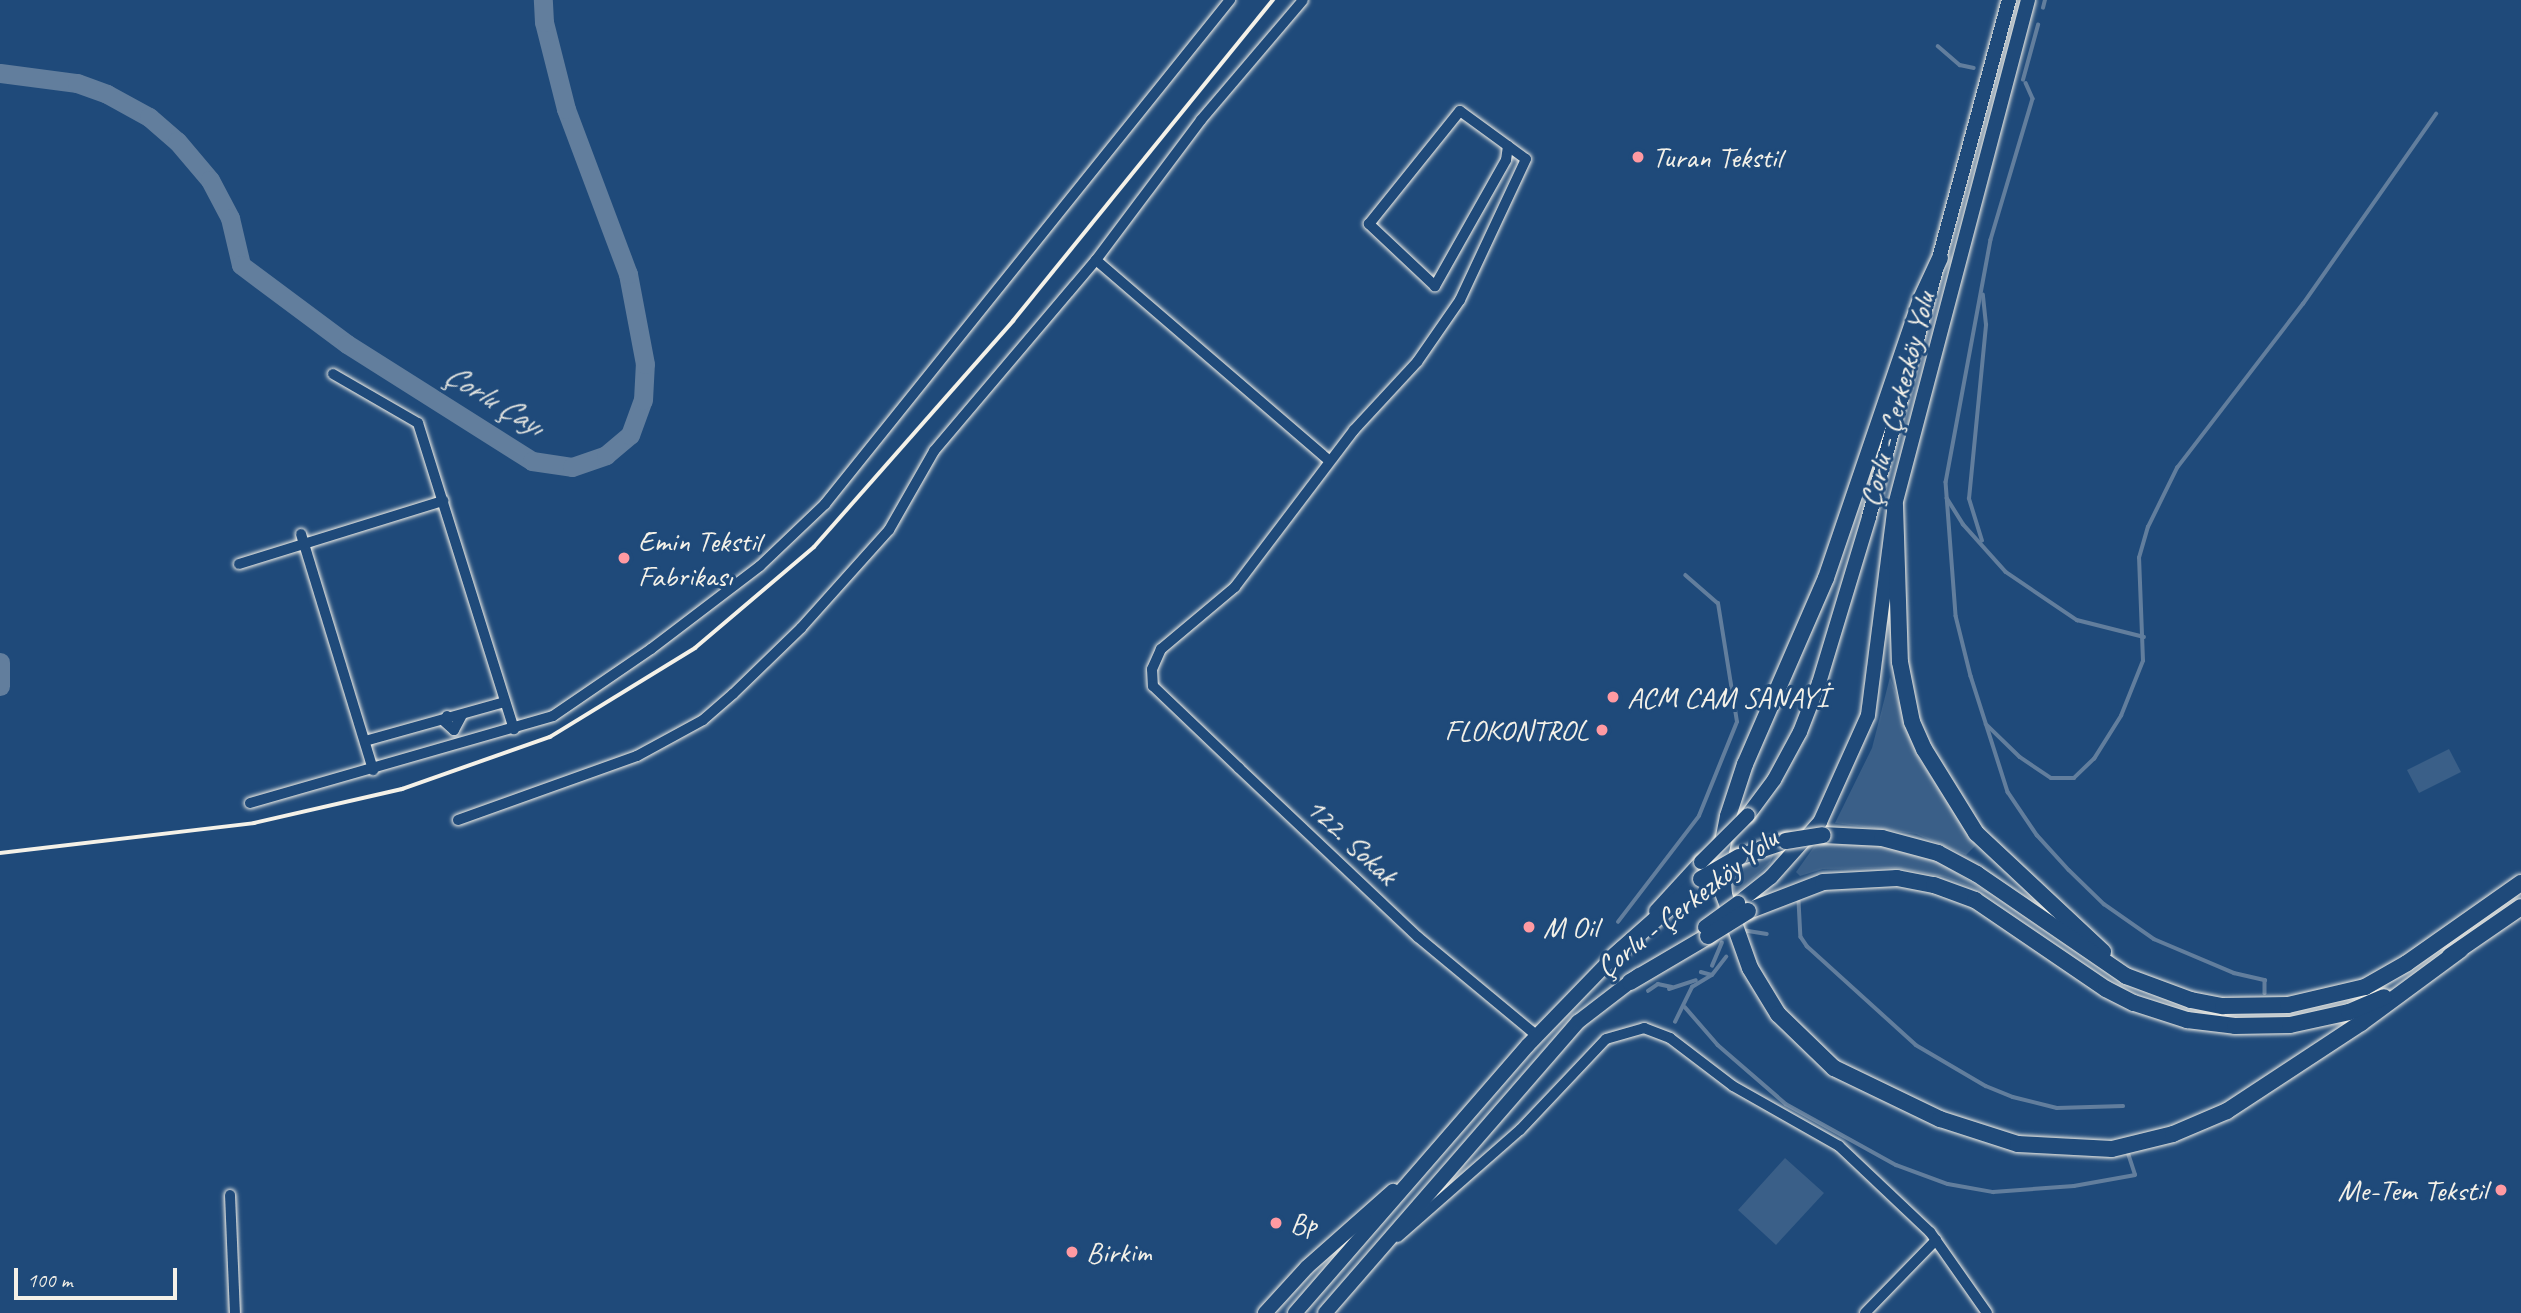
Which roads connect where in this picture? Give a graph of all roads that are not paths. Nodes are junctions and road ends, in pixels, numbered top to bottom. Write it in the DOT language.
graph roads {
  1 [pos="1230,0"];
  2 [pos="1303,0"];
  3 [pos="2009,0"];
  4 [pos="2028,0"];
  5 [pos="1508,146"];
  6 [pos="1940,258"];
  7 [pos="1096,260"];
  8 [pos="333,374"];
  9 [pos="1330,461"];
  10 [pos="443,501"];
  11 [pos="1895,505"];
  12 [pos="303,539"];
  13 [pos="239,564"];
  14 [pos="505,702"];
  15 [pos="514,729"];
  16 [pos="365,741"];
  17 [pos="373,771"];
  18 [pos="250,803"];
  19 [pos="458,820"];
  20 [pos="2521,883"];
  21 [pos="1743,907"];
  22 [pos="2521,907"];
  23 [pos="2459,950"];
  24 [pos="1614,956"];
  25 [pos="1630,982"];
  26 [pos="2191,1000"];
  27 [pos="1536,1035"];
  28 [pos="1423,1168"];
  29 [pos="230,1195"];
  30 [pos="1936,1240"];
  31 [pos="1363,1270"];
  32 [pos="235,1313"];
  33 [pos="1265,1313"];
  34 [pos="1295,1313"];
  35 [pos="1325,1313"];
  36 [pos="1865,1313"];
  37 [pos="1987,1313"];
  1 -- 15 [label="street"];
  2 -- 7 [label="street"];
  3 -- 6 [label="main road, Çorlu - Çerkezköy Yolu"];
  4 -- 11 [label="main road, Çorlu - Çerkezköy Yolu"];
  5 -- 5 [label="street"];
  5 -- 9 [label="street"];
  6 -- 23 [label="highway"];
  6 -- 24 [label="main road, Çorlu - Çerkezköy Yolu, bridge"];
  7 -- 9 [label="street"];
  7 -- 19 [label="street"];
  8 -- 10 [label="street"];
  9 -- 27 [label="street, 122. Sokak"];
  10 -- 12 [label="street"];
  10 -- 14 [label="street"];
  11 -- 21 [label="main road, Çorlu - Çerkezköy Yolu"];
  11 -- 26 [label="highway"];
  12 -- 13 [label="street"];
  12 -- 16 [label="street"];
  14 -- 15 [label="street"];
  14 -- 16 [label="street"];
  15 -- 17 [label="street"];
  16 -- 17 [label="street"];
  17 -- 18 [label="street"];
  20 -- 26 [label="highway"];
  21 -- 23 [label="highway"];
  21 -- 25 [label="highway, bridge"];
  22 -- 23 [label="highway"];
  24 -- 26 [label="highway, bridge"];
  24 -- 27 [label="main road, Çorlu - Çerkezköy Yolu"];
  25 -- 31 [label="main road, Çorlu - Çerkezköy Yolu"];
  27 -- 28 [label="main road, Çorlu - Çerkezköy Yolu"];
  28 -- 33 [label="main road"];
  28 -- 34 [label="main road, Çorlu - Çerkezköy Yolu"];
  29 -- 32 [label="street"];
  30 -- 31 [label="street"];
  30 -- 36 [label="street"];
  30 -- 37 [label="street"];
  31 -- 35 [label="main road, Çorlu - Çerkezköy Yolu"];
}
